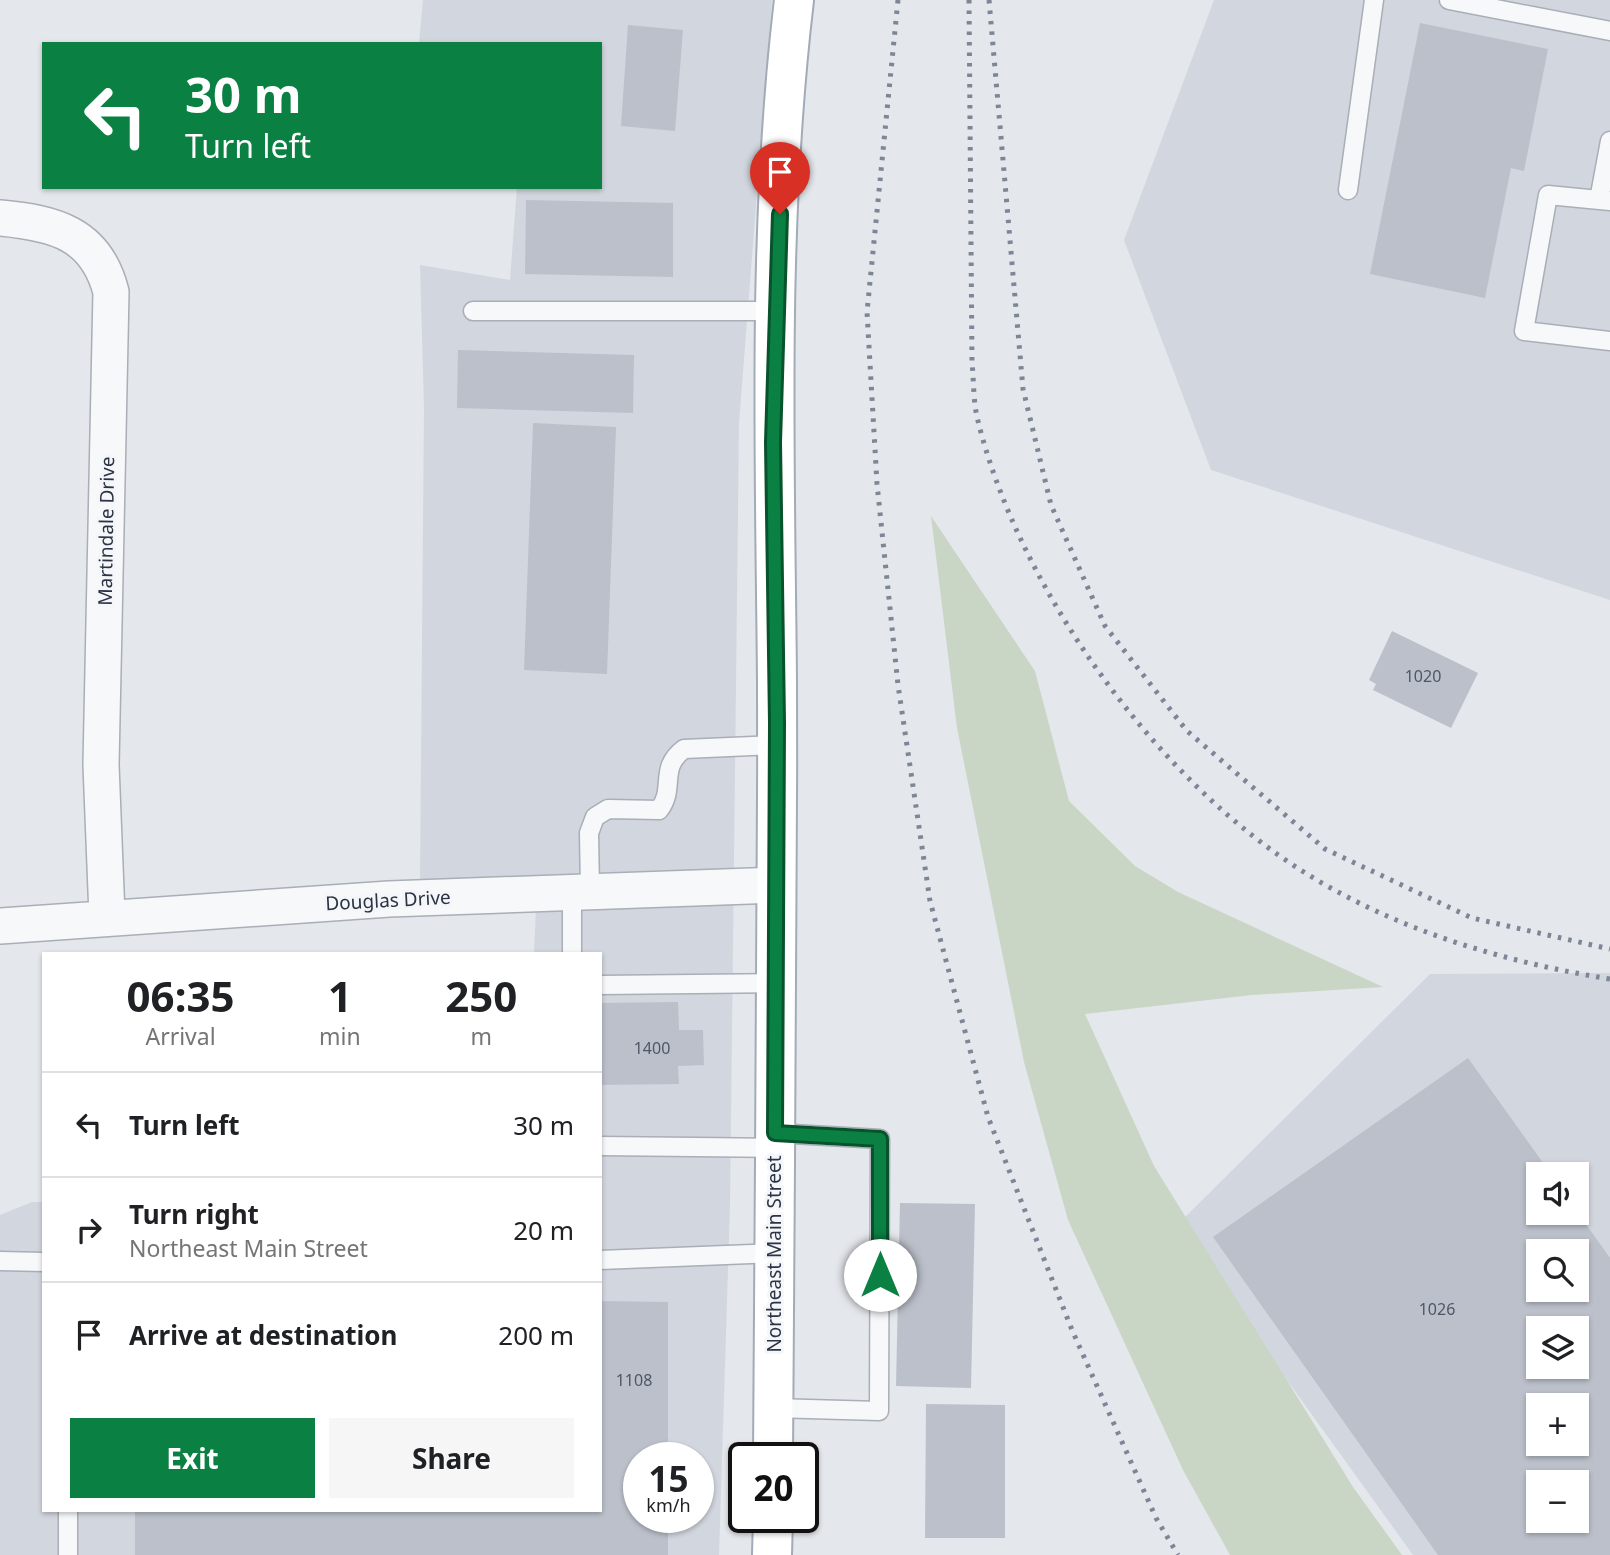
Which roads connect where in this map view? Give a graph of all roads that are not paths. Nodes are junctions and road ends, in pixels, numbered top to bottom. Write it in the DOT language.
graph roads {
  1 [pos="794,0"];
  2 [pos="1374,0"];
  3 [pos="1449,0"];
  4 [pos="1610,31"];
  5 [pos="1610,141"];
  6 [pos="1348,190"];
  7 [pos="1604,201"];
  8 [pos="0,218"];
  9 [pos="474,311"];
  10 [pos="776,311"];
  11 [pos="1610,341"];
  12 [pos="777,745"];
  13 [pos="777,885"];
  14 [pos="581,891"];
  15 [pos="107,916"];
  16 [pos="0,926"];
  17 [pos="572,952"];
  18 [pos="776,983"];
  19 [pos="602,985"];
  20 [pos="775,1140"];
  21 [pos="602,1146"];
  22 [pos="774,1253"];
  23 [pos="602,1260"];
  24 [pos="0,1261"];
  25 [pos="42,1262"];
  26 [pos="773,1408"];
  27 [pos="773,1442"];
  28 [pos="68,1512"];
  29 [pos="773,1533"];
  30 [pos="68,1555"];
  31 [pos="772,1555"];
  1 -- 10 [label="main road, Northeast Main Street"];
  2 -- 6 [label="lane"];
  3 -- 4 [label="lane"];
  5 -- 7 [label="lane"];
  7 -- 11 [label="lane"];
  8 -- 15 [label="street, Martindale Drive"];
  9 -- 10 [label="lane"];
  10 -- 12 [label="main road, Northeast Main Street"];
  12 -- 13 [label="main road, Northeast Main Street"];
  12 -- 14 [label="lane"];
  13 -- 14 [label="street, Douglas Drive"];
  13 -- 18 [label="main road, Northeast Main Street"];
  14 -- 15 [label="street, Douglas Drive"];
  14 -- 17 [label="lane"];
  15 -- 16 [label="street, Douglas Drive"];
  18 -- 19 [label="lane"];
  18 -- 20 [label="main road, Northeast Main Street"];
  20 -- 21 [label="lane"];
  20 -- 22 [label="main road, Northeast Main Street"];
  20 -- 26 [label="lane"];
  22 -- 23 [label="lane"];
  22 -- 26 [label="main road, Northeast Main Street"];
  24 -- 25 [label="lane"];
  26 -- 27 [label="main road, Northeast Main Street"];
  28 -- 30 [label="lane"];
  29 -- 31 [label="main road"];
}
